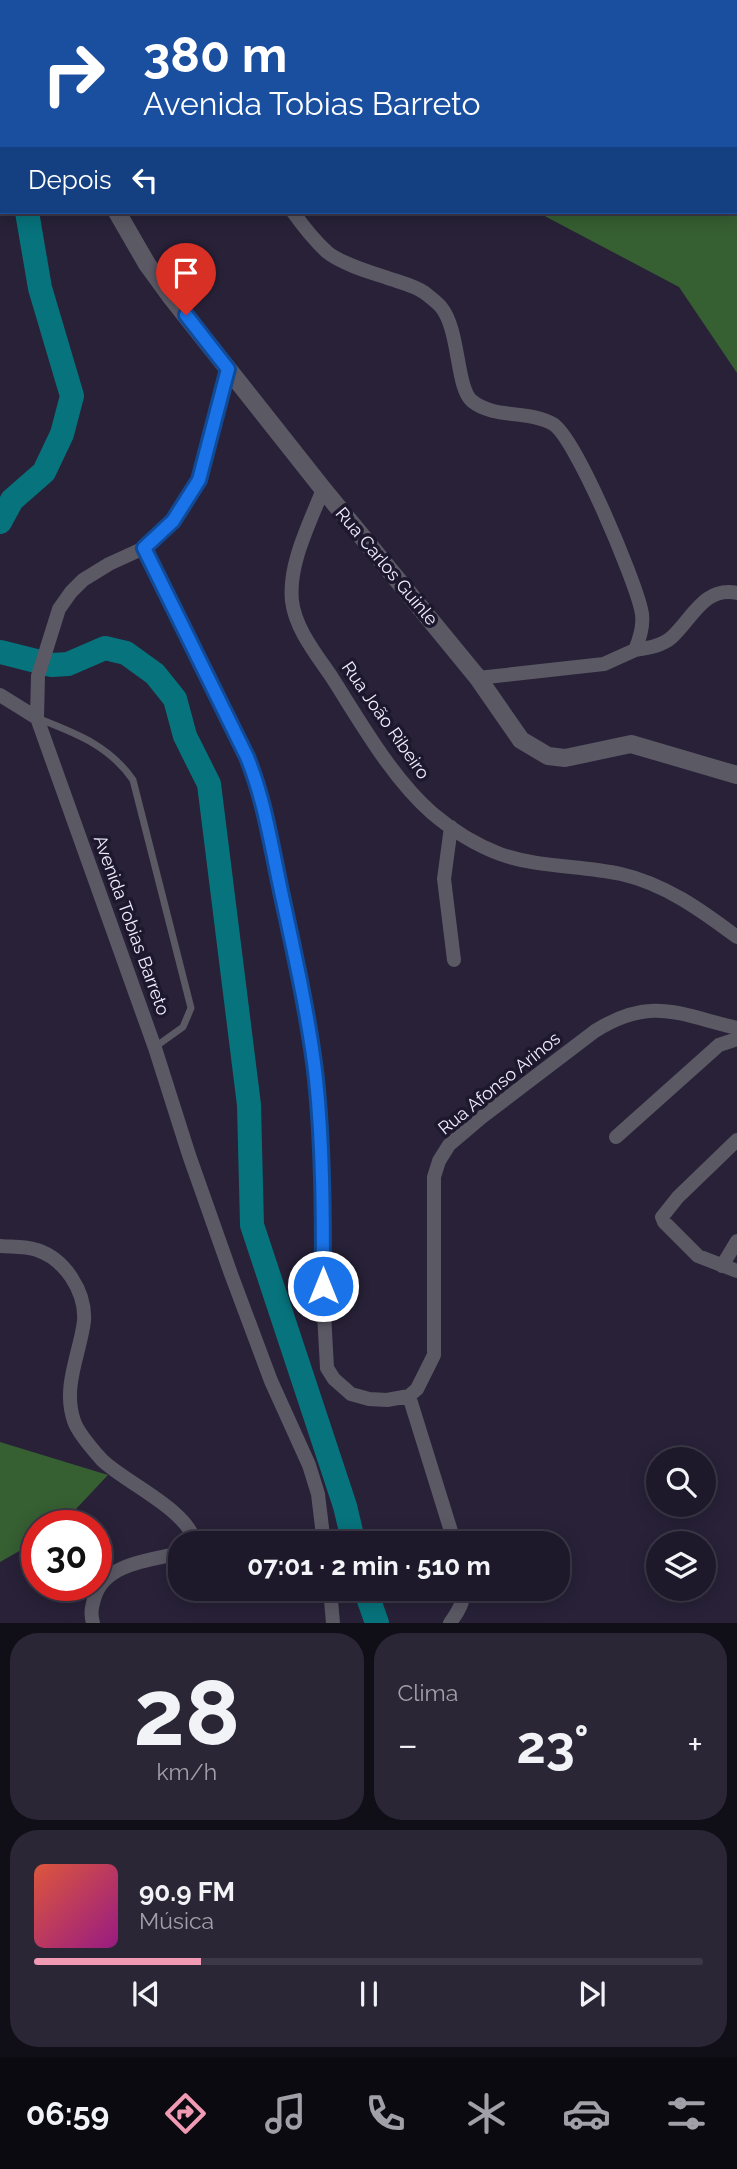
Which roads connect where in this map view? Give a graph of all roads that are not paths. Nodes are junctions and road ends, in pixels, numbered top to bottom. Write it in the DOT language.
graph roads {
  1 [pos="118,214"];
  2 [pos="294,214"];
  3 [pos="228,369"];
  4 [pos="323,489"];
  5 [pos="144,548"];
  6 [pos="737,593"];
  7 [pos="635,650"];
  8 [pos="478,678"];
  9 [pos="0,695"];
  10 [pos="37,718"];
  11 [pos="737,775"];
  12 [pos="451,827"];
  13 [pos="737,936"];
  14 [pos="454,960"];
  15 [pos="737,1028"];
  16 [pos="737,1039"];
  17 [pos="155,1048"];
  18 [pos="617,1137"];
  19 [pos="737,1140"];
  20 [pos="737,1241"];
  21 [pos="0,1246"];
  22 [pos="722,1266"];
  23 [pos="737,1271"];
  24 [pos="409,1396"];
  25 [pos="191,1531"];
  26 [pos="322,1531"];
  27 [pos="450,1531"];
  28 [pos="168,1556"];
  29 [pos="331,1601"];
  30 [pos="463,1601"];
  31 [pos="93,1623"];
  32 [pos="333,1623"];
  33 [pos="450,1623"];
  1 -- 3 [label="street, Rua Carlos Guinle"];
  2 -- 7 [label="street"];
  3 -- 4 [label="street, Rua Carlos Guinle"];
  3 -- 5 [label="street, Avenida Tobias Barreto"];
  4 -- 8 [label="street, Rua Carlos Guinle"];
  4 -- 12 [label="street, Rua João Ribeiro"];
  5 -- 10 [label="street, Avenida Tobias Barreto"];
  5 -- 24 [label="street"];
  6 -- 7 [label="street"];
  7 -- 8 [label="street"];
  8 -- 11 [label="street, Rua Carlos Guinle"];
  9 -- 10 [label="street"];
  10 -- 17 [label="street, Avenida Tobias Barreto"];
  10 -- 17 [label="lane"];
  12 -- 13 [label="street, Rua João Ribeiro"];
  12 -- 14 [label="street"];
  15 -- 24 [label="street, Rua Afonso Arinos"];
  16 -- 18 [label="street"];
  17 -- 26 [label="street, Avenida Tobias Barreto"];
  19 -- 22 [label="street"];
  20 -- 22 [label="street"];
  21 -- 25 [label="street"];
  22 -- 23 [label="street"];
  24 -- 27 [label="street"];
  28 -- 31 [label="street"];
  29 -- 32 [label="street"];
  30 -- 33 [label="street"];
}
